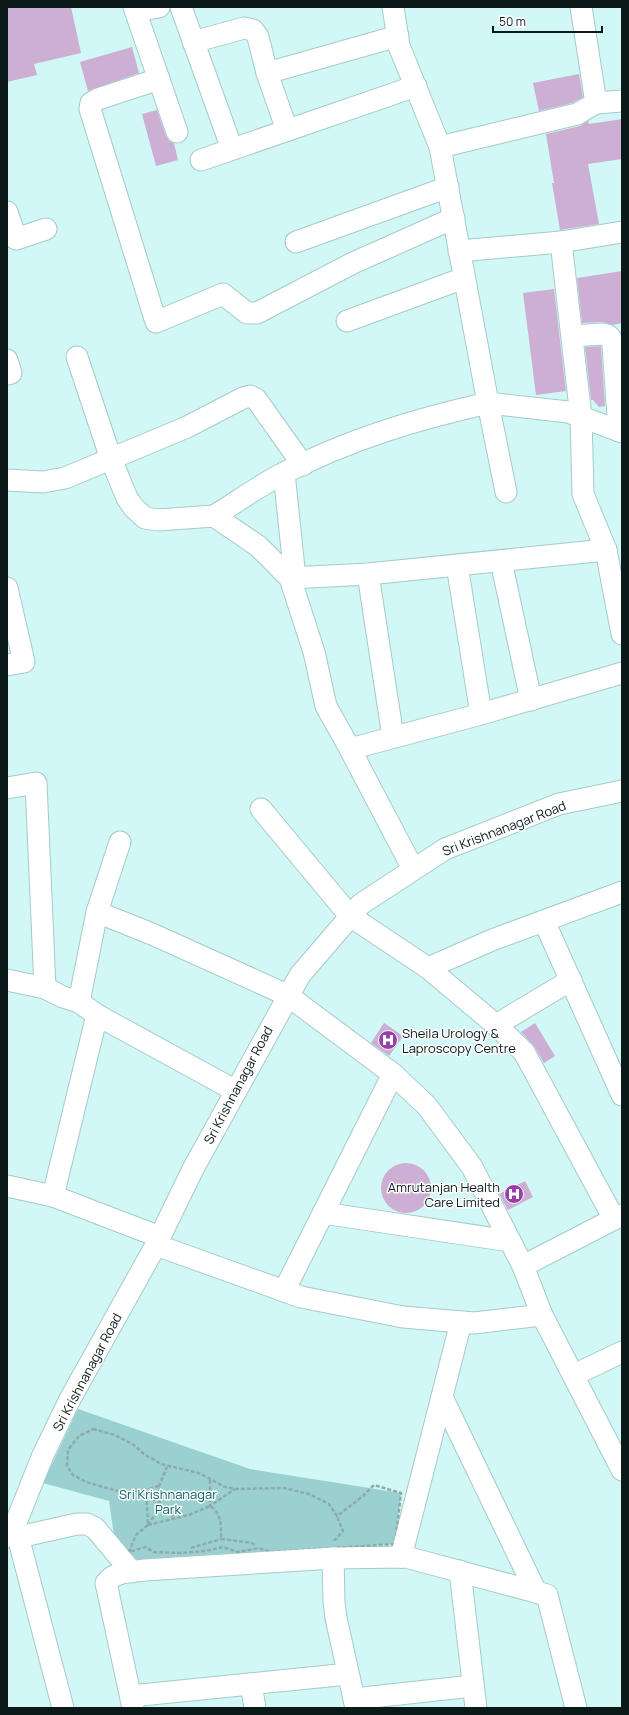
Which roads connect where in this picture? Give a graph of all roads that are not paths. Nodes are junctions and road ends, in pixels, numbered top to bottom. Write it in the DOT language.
graph roads {
  1 [pos="159,7"];
  2 [pos="181,7"];
  3 [pos="392,7"];
  4 [pos="581,7"];
  5 [pos="135,9"];
  6 [pos="398,36"];
  7 [pos="193,42"];
  8 [pos="267,73"];
  9 [pos="159,79"];
  10 [pos="416,86"];
  11 [pos="622,101"];
  12 [pos="596,103"];
  13 [pos="287,130"];
  14 [pos="177,132"];
  15 [pos="440,147"];
  16 [pos="232,149"];
  17 [pos="201,160"];
  18 [pos="448,187"];
  19 [pos="7,212"];
  20 [pos="454,218"];
  21 [pos="46,229"];
  22 [pos="622,232"];
  23 [pos="296,242"];
  24 [pos="561,242"];
  25 [pos="459,251"];
  26 [pos="464,278"];
  27 [pos="347,321"];
  28 [pos="572,336"];
  29 [pos="77,356"];
  30 [pos="7,360"];
  31 [pos="7,374"];
  32 [pos="488,403"];
  33 [pos="581,417"];
  34 [pos="621,431"];
  35 [pos="111,459"];
  36 [pos="303,465"];
  37 [pos="284,473"];
  38 [pos="7,480"];
  39 [pos="506,492"];
  40 [pos="214,516"];
  41 [pos="606,550"];
  42 [pos="500,561"];
  43 [pos="457,565"];
  44 [pos="368,574"];
  45 [pos="292,578"];
  46 [pos="7,588"];
  47 [pos="622,634"];
  48 [pos="7,665"];
  49 [pos="622,673"];
  50 [pos="531,700"];
  51 [pos="480,714"];
  52 [pos="393,738"];
  53 [pos="350,749"];
  54 [pos="7,788"];
  55 [pos="622,791"];
  56 [pos="261,808"];
  57 [pos="120,842"];
  58 [pos="413,870"];
  59 [pos="622,892"];
  60 [pos="98,912"];
  61 [pos="350,916"];
  62 [pos="544,921"];
  63 [pos="428,968"];
  64 [pos="7,980"];
  65 [pos="571,980"];
  66 [pos="45,988"];
  67 [pos="287,995"];
  68 [pos="79,1002"];
  69 [pos="97,1015"];
  70 [pos="496,1025"];
  71 [pos="393,1074"];
  72 [pos="236,1091"];
  73 [pos="622,1095"];
  74 [pos="7,1186"];
  75 [pos="54,1196"];
  76 [pos="323,1213"];
  77 [pos="618,1217"];
  78 [pos="158,1241"];
  79 [pos="510,1241"];
  80 [pos="523,1266"];
  81 [pos="284,1291"];
  82 [pos="542,1315"];
  83 [pos="461,1322"];
  84 [pos="622,1352"];
  85 [pos="574,1375"];
  86 [pos="442,1397"];
  87 [pos="622,1470"];
  88 [pos="14,1533"];
  89 [pos="401,1557"];
  90 [pos="333,1558"];
  91 [pos="132,1572"];
  92 [pos="460,1572"];
  93 [pos="536,1592"];
  94 [pos="348,1674"];
  95 [pos="251,1684"];
  96 [pos="472,1686"];
  97 [pos="132,1702"];
  98 [pos="355,1704"];
  99 [pos="63,1708"];
  100 [pos="255,1708"];
  101 [pos="476,1708"];
  102 [pos="576,1708"];
  1 -- 5 [label="street"];
  2 -- 7 [label="street"];
  3 -- 6 [label="street"];
  4 -- 12 [label="street"];
  5 -- 9 [label="street"];
  6 -- 8 [label="street"];
  6 -- 10 [label="street"];
  7 -- 8 [label="street"];
  7 -- 16 [label="street"];
  8 -- 13 [label="street"];
  9 -- 14 [label="street"];
  9 -- 20 [label="street"];
  10 -- 13 [label="street"];
  10 -- 15 [label="street"];
  11 -- 12 [label="street"];
  12 -- 15 [label="street"];
  13 -- 16 [label="street"];
  15 -- 18 [label="street"];
  16 -- 17 [label="street"];
  18 -- 20 [label="street"];
  18 -- 23 [label="street"];
  19 -- 21 [label="street"];
  20 -- 25 [label="street"];
  22 -- 24 [label="street"];
  24 -- 25 [label="street"];
  24 -- 28 [label="street"];
  25 -- 26 [label="street"];
  26 -- 27 [label="street"];
  26 -- 32 [label="street"];
  28 -- 33 [label="street"];
  28 -- 34 [label="street"];
  29 -- 35 [label="street"];
  30 -- 31 [label="street"];
  32 -- 33 [label="street"];
  32 -- 36 [label="street"];
  32 -- 39 [label="street"];
  33 -- 34 [label="street"];
  33 -- 41 [label="street"];
  35 -- 36 [label="street"];
  35 -- 38 [label="street"];
  35 -- 40 [label="street"];
  36 -- 37 [label="street"];
  37 -- 40 [label="street"];
  37 -- 45 [label="street"];
  40 -- 45 [label="street"];
  41 -- 42 [label="street"];
  41 -- 47 [label="street"];
  42 -- 43 [label="street"];
  42 -- 50 [label="street"];
  43 -- 44 [label="street"];
  43 -- 51 [label="street"];
  44 -- 45 [label="street"];
  44 -- 52 [label="street"];
  45 -- 53 [label="street"];
  46 -- 48 [label="street"];
  49 -- 50 [label="street"];
  50 -- 51 [label="street"];
  51 -- 52 [label="street"];
  52 -- 53 [label="street"];
  53 -- 58 [label="street"];
  54 -- 66 [label="street"];
  55 -- 58 [label="street, Sri Krishnanagar Road"];
  56 -- 61 [label="street"];
  57 -- 60 [label="street"];
  58 -- 61 [label="street, Sri Krishnanagar Road"];
  59 -- 62 [label="street"];
  60 -- 67 [label="street"];
  60 -- 68 [label="street"];
  61 -- 63 [label="street"];
  61 -- 67 [label="street, Sri Krishnanagar Road"];
  62 -- 63 [label="street"];
  62 -- 65 [label="street"];
  63 -- 70 [label="street"];
  64 -- 66 [label="street"];
  65 -- 70 [label="street"];
  65 -- 73 [label="street"];
  66 -- 68 [label="street"];
  67 -- 71 [label="street"];
  67 -- 72 [label="street, Sri Krishnanagar Road"];
  68 -- 69 [label="street"];
  69 -- 72 [label="street"];
  69 -- 75 [label="street"];
  70 -- 77 [label="street"];
  71 -- 76 [label="street"];
  71 -- 79 [label="street"];
  72 -- 78 [label="street, Sri Krishnanagar Road"];
  74 -- 75 [label="street"];
  75 -- 78 [label="street"];
  76 -- 79 [label="street"];
  76 -- 81 [label="street"];
  77 -- 80 [label="street"];
  78 -- 81 [label="street"];
  78 -- 88 [label="street, Sri Krishnanagar Road"];
  79 -- 80 [label="street"];
  80 -- 82 [label="street"];
  81 -- 83 [label="street"];
  82 -- 83 [label="street"];
  82 -- 85 [label="street"];
  83 -- 86 [label="street"];
  84 -- 85 [label="street"];
  85 -- 87 [label="street"];
  86 -- 89 [label="street"];
  86 -- 93 [label="street"];
  88 -- 91 [label="street"];
  88 -- 99 [label="street"];
  89 -- 90 [label="street"];
  89 -- 92 [label="street"];
  90 -- 91 [label="street"];
  90 -- 94 [label="street"];
  91 -- 97 [label="street"];
  92 -- 93 [label="street"];
  92 -- 96 [label="street"];
  93 -- 102 [label="street"];
  94 -- 95 [label="street"];
  94 -- 98 [label="street"];
  95 -- 97 [label="street"];
  95 -- 100 [label="street"];
  96 -- 98 [label="street"];
  96 -- 101 [label="street"];
}
